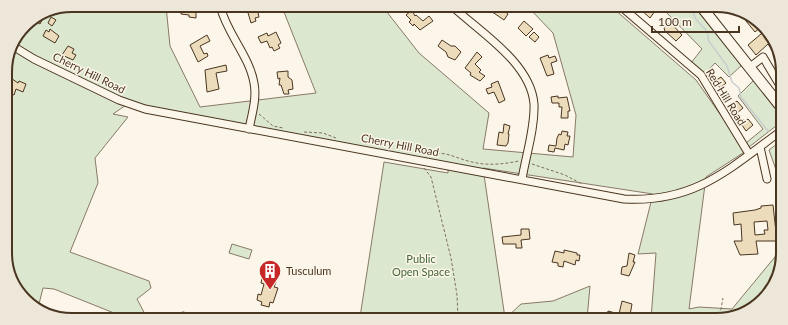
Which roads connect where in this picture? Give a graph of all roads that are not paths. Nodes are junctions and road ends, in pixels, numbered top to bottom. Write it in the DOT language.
graph roads {
  1 [pos="222,12"];
  2 [pos="459,12"];
  3 [pos="628,12"];
  4 [pos="706,12"];
  5 [pos="17,49"];
  6 [pos="750,67"];
  7 [pos="776,77"];
  8 [pos="776,100"];
  9 [pos="249,129"];
  10 [pos="776,135"];
  11 [pos="760,147"];
  12 [pos="749,154"];
  13 [pos="522,179"];
  14 [pos="766,179"];
  1 -- 9 [label="street"];
  2 -- 13 [label="street"];
  3 -- 12 [label="street, Red Hill Road"];
  4 -- 6 [label="highway"];
  5 -- 9 [label="street, Cherry Hill Road"];
  6 -- 7 [label="street"];
  6 -- 8 [label="highway"];
  9 -- 13 [label="street, Cherry Hill Road"];
  10 -- 11 [label="street, Cherry Hill Road"];
  11 -- 12 [label="street, Cherry Hill Road"];
  11 -- 14 [label="street"];
  12 -- 13 [label="street, Cherry Hill Road"];
}
